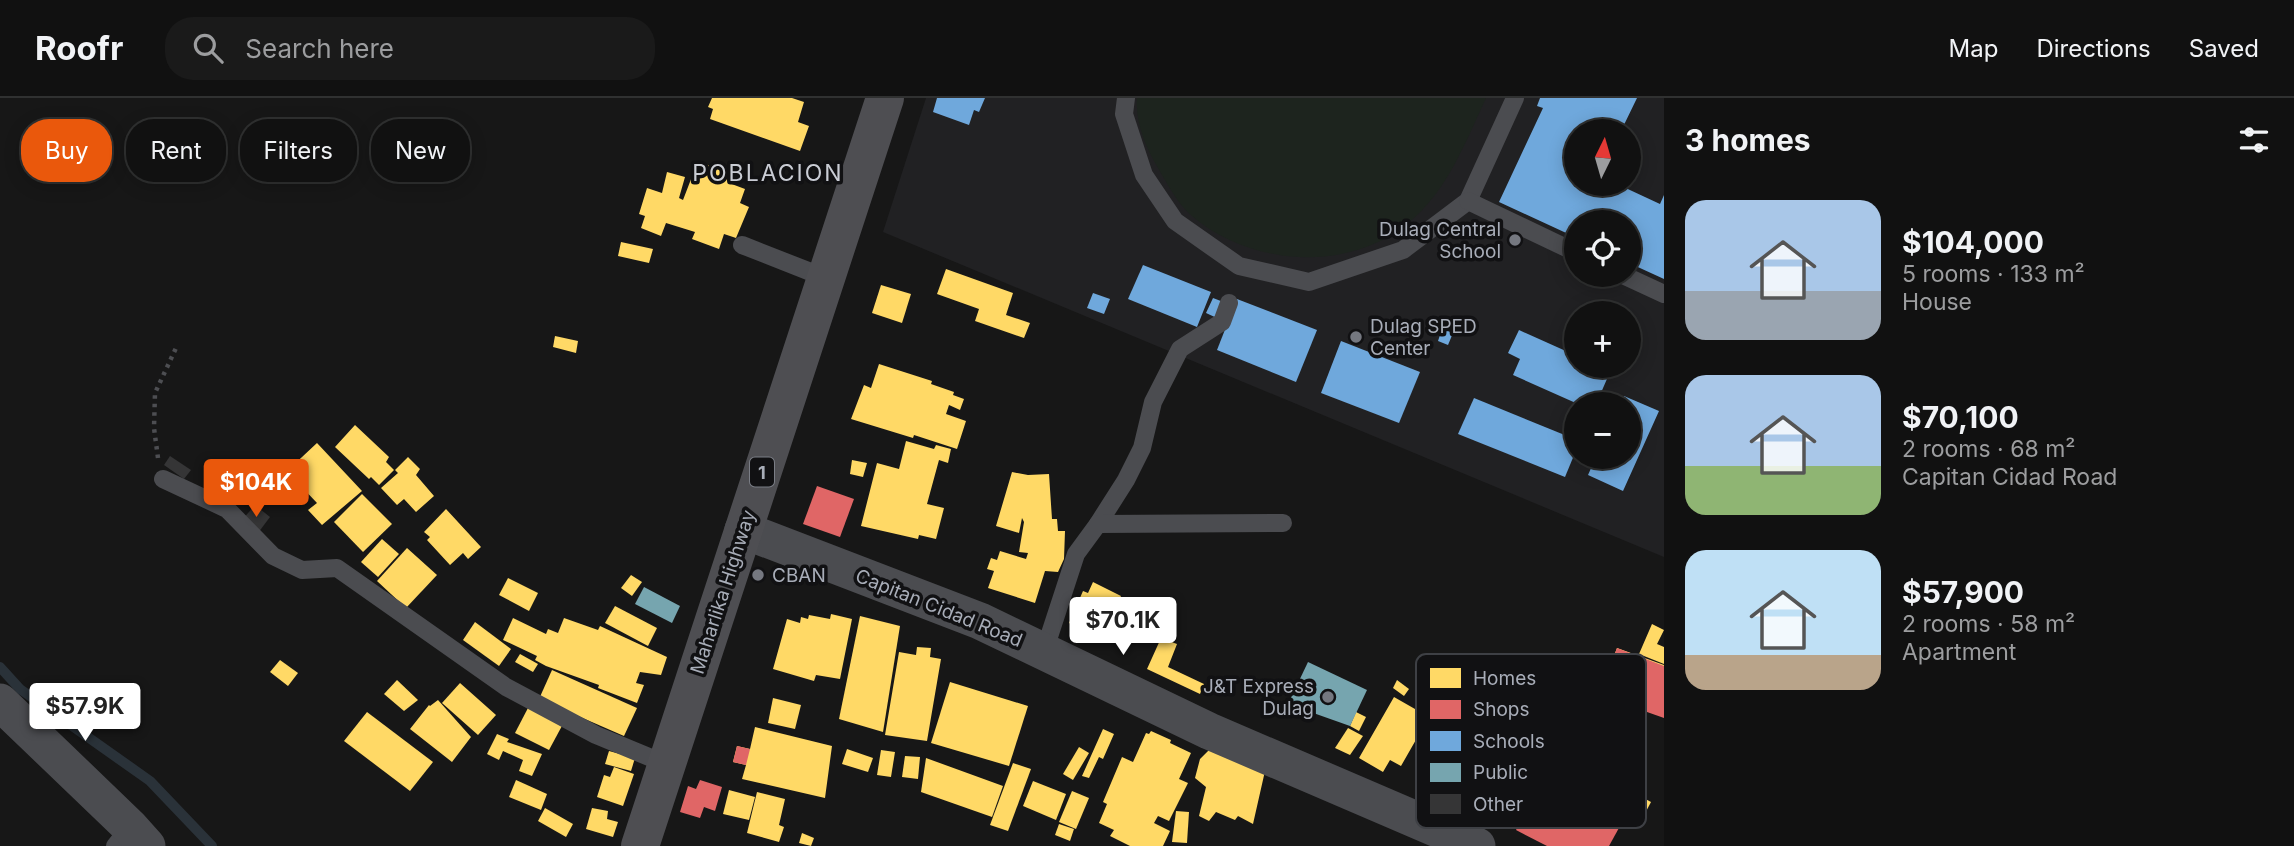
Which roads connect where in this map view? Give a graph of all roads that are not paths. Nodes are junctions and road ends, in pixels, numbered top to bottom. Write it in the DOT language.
graph roads {
  1 [pos="885,98"];
  2 [pos="1126,98"];
  3 [pos="1515,98"];
  4 [pos="1468,201"];
  5 [pos="742,245"];
  6 [pos="1564,247"];
  7 [pos="826,278"];
  8 [pos="1641,283"];
  9 [pos="1664,294"];
  10 [pos="1229,303"];
  11 [pos="163,479"];
  12 [pos="1283,523"];
  13 [pos="1098,524"];
  14 [pos="743,530"];
  15 [pos="1044,652"];
  16 [pos="0,702"];
  17 [pos="666,764"];
  18 [pos="1416,820"];
  19 [pos="1435,828"];
  20 [pos="131,840"];
  21 [pos="639,846"];
  22 [pos="1477,846"];
  1 -- 7 [label="highway, Maharlika Highway / 1"];
  2 -- 4 [label="lane"];
  3 -- 4 [label="lane"];
  4 -- 6 [label="lane"];
  5 -- 7 [label="lane"];
  7 -- 14 [label="highway, Maharlika Highway / 1"];
  8 -- 9 [label="lane"];
  10 -- 13 [label="lane"];
  11 -- 17 [label="lane"];
  12 -- 13 [label="lane"];
  13 -- 15 [label="lane"];
  14 -- 15 [label="street, Capitan Cidad Road"];
  14 -- 17 [label="highway, Maharlika Highway / 1"];
  15 -- 18 [label="street, Capitan Cidad Road"];
  16 -- 20 [label="street"];
  17 -- 21 [label="highway, Maharlika Highway / 1"];
  19 -- 22 [label="street, Capitan Cidad Road"];
}
